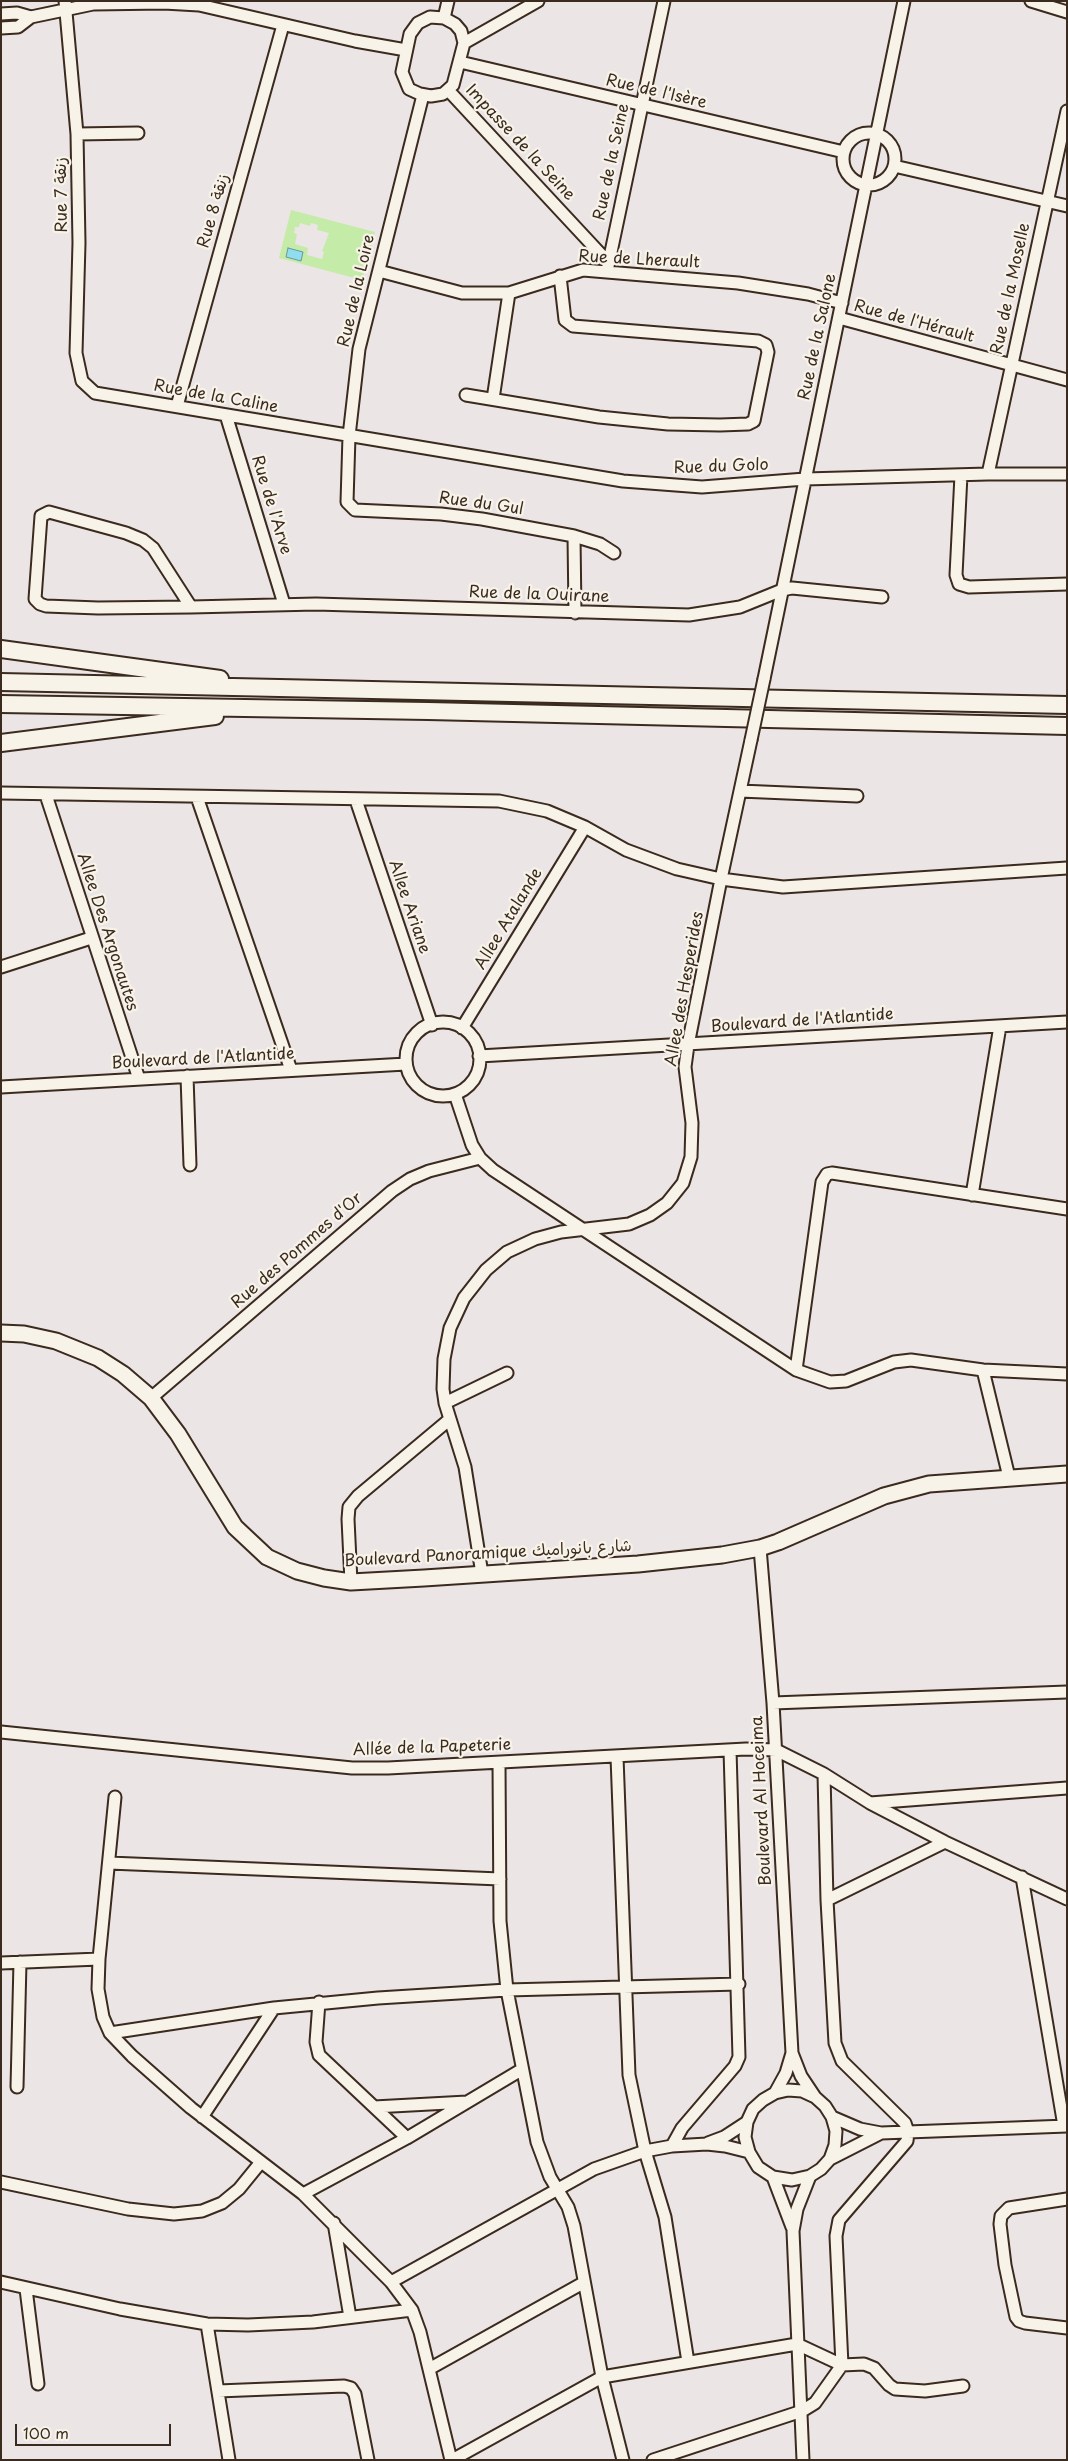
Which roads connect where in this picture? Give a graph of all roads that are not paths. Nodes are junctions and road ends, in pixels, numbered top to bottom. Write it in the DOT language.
graph roads {
  1 [pos="448,1"];
  2 [pos="538,1"];
  3 [pos="664,1"];
  4 [pos="904,1"];
  5 [pos="1031,1"];
  6 [pos="198,3"];
  7 [pos="65,5"];
  8 [pos="1067,12"];
  9 [pos="1,14"];
  10 [pos="31,17"];
  11 [pos="444,18"];
  12 [pos="283,25"];
  13 [pos="1,28"];
  14 [pos="464,43"];
  15 [pos="406,50"];
  16 [pos="460,62"];
  17 [pos="448,90"];
  18 [pos="423,95"];
  19 [pos="641,105"];
  20 [pos="1067,111"];
  21 [pos="138,133"];
  22 [pos="76,134"];
  23 [pos="876,134"];
  24 [pos="844,152"];
  25 [pos="894,166"];
  26 [pos="866,185"];
  27 [pos="1047,202"];
  28 [pos="1067,206"];
  29 [pos="608,267"];
  30 [pos="379,271"];
  31 [pos="560,276"];
  32 [pos="509,293"];
  33 [pos="842,302"];
  34 [pos="839,318"];
  35 [pos="1012,365"];
  36 [pos="1067,380"];
  37 [pos="82,381"];
  38 [pos="466,395"];
  39 [pos="493,399"];
  40 [pos="177,406"];
  41 [pos="226,415"];
  42 [pos="349,436"];
  43 [pos="961,474"];
  44 [pos="988,474"];
  45 [pos="1067,474"];
  46 [pos="805,479"];
  47 [pos="347,498"];
  48 [pos="574,536"];
  49 [pos="614,553"];
  50 [pos="1067,584"];
  51 [pos="782,590"];
  52 [pos="882,597"];
  53 [pos="284,604"];
  54 [pos="191,607"];
  55 [pos="575,613"];
  56 [pos="1,649"];
  57 [pos="1,682"];
  58 [pos="302,690"];
  59 [pos="1,704"];
  60 [pos="1067,705"];
  61 [pos="266,709"];
  62 [pos="1067,726"];
  63 [pos="751,740"];
  64 [pos="1,743"];
  65 [pos="740,791"];
  66 [pos="1,793"];
  67 [pos="46,795"];
  68 [pos="857,796"];
  69 [pos="197,797"];
  70 [pos="356,800"];
  71 [pos="585,827"];
  72 [pos="1067,868"];
  73 [pos="721,879"];
  74 [pos="91,938"];
  75 [pos="1,967"];
  76 [pos="1067,1022"];
  77 [pos="432,1024"];
  78 [pos="1000,1026"];
  79 [pos="462,1028"];
  80 [pos="688,1045"];
  81 [pos="479,1056"];
  82 [pos="406,1064"];
  83 [pos="291,1070"];
  84 [pos="187,1076"];
  85 [pos="139,1079"];
  86 [pos="1,1087"];
  87 [pos="455,1094"];
  88 [pos="480,1158"];
  89 [pos="190,1165"];
  90 [pos="972,1195"];
  91 [pos="1067,1209"];
  92 [pos="586,1230"];
  93 [pos="1,1333"];
  94 [pos="796,1370"];
  95 [pos="982,1370"];
  96 [pos="507,1373"];
  97 [pos="1067,1374"];
  98 [pos="152,1398"];
  99 [pos="445,1403"];
  100 [pos="450,1419"];
  101 [pos="1067,1474"];
  102 [pos="1009,1477"];
  103 [pos="760,1548"];
  104 [pos="482,1574"];
  105 [pos="351,1582"];
  106 [pos="1067,1692"];
  107 [pos="773,1703"];
  108 [pos="1,1732"];
  109 [pos="730,1750"];
  110 [pos="776,1750"];
  111 [pos="617,1757"];
  112 [pos="499,1763"];
  113 [pos="824,1774"];
  114 [pos="1067,1788"];
  115 [pos="115,1798"];
  116 [pos="870,1803"];
  117 [pos="944,1842"];
  118 [pos="109,1863"];
  119 [pos="1022,1877"];
  120 [pos="500,1879"];
  121 [pos="1067,1899"];
  122 [pos="827,1900"];
  123 [pos="99,1960"];
  124 [pos="20,1962"];
  125 [pos="1,1963"];
  126 [pos="739,1984"];
  127 [pos="625,1988"];
  128 [pos="507,1990"];
  129 [pos="319,2002"];
  130 [pos="274,2008"];
  131 [pos="110,2033"];
  132 [pos="792,2053"];
  133 [pos="521,2070"];
  134 [pos="17,2087"];
  135 [pos="774,2093"];
  136 [pos="815,2097"];
  137 [pos="469,2102"];
  138 [pos="374,2107"];
  139 [pos="202,2117"];
  140 [pos="832,2117"];
  141 [pos="747,2122"];
  142 [pos="1065,2126"];
  143 [pos="908,2132"];
  144 [pos="881,2133"];
  145 [pos="407,2138"];
  146 [pos="707,2144"];
  147 [pos="672,2146"];
  148 [pos="645,2151"];
  149 [pos="749,2152"];
  150 [pos="830,2158"];
  151 [pos="261,2162"];
  152 [pos="810,2176"];
  153 [pos="773,2177"];
  154 [pos="1,2182"];
  155 [pos="557,2188"];
  156 [pos="303,2194"];
  157 [pos="1067,2199"];
  158 [pos="334,2223"];
  159 [pos="793,2231"];
  160 [pos="1,2282"];
  161 [pos="391,2282"];
  162 [pos="583,2283"];
  163 [pos="26,2289"];
  164 [pos="412,2310"];
  165 [pos="350,2317"];
  166 [pos="207,2324"];
  167 [pos="1067,2328"];
  168 [pos="797,2344"];
  169 [pos="688,2362"];
  170 [pos="842,2365"];
  171 [pos="429,2369"];
  172 [pos="602,2377"];
  173 [pos="38,2384"];
  174 [pos="963,2386"];
  175 [pos="218,2391"];
  176 [pos="802,2411"];
  177 [pos="229,2460"];
  178 [pos="368,2460"];
  179 [pos="451,2460"];
  180 [pos="623,2460"];
  181 [pos="653,2460"];
  182 [pos="803,2460"];
  1 -- 11 [label="street"];
  2 -- 14 [label="street"];
  3 -- 19 [label="street, Rue de la Seine"];
  4 -- 23 [label="street, Rue de la Salone"];
  5 -- 8 [label="street"];
  6 -- 7 [label="street"];
  6 -- 12 [label="street"];
  7 -- 10 [label="street"];
  7 -- 22 [label="street, Rue 7 زنقة"];
  9 -- 10 [label="street"];
  10 -- 13 [label="street"];
  11 -- 14 [label="street"];
  11 -- 15 [label="street"];
  12 -- 15 [label="street"];
  12 -- 40 [label="street, Rue 8 زنقة"];
  14 -- 16 [label="street"];
  15 -- 18 [label="street"];
  16 -- 17 [label="street"];
  16 -- 19 [label="street, Rue de l'Isère"];
  17 -- 18 [label="street"];
  17 -- 29 [label="street, Impasse de la Seine"];
  18 -- 30 [label="street, Rue de la Loire"];
  19 -- 24 [label="street, Rue de l'Isère"];
  19 -- 29 [label="street, Rue de la Seine"];
  20 -- 27 [label="street, Rue de la Moselle"];
  21 -- 22 [label="street"];
  22 -- 37 [label="street, Rue 7 زنقة"];
  23 -- 24 [label="street"];
  23 -- 25 [label="street"];
  23 -- 26 [label="street, Rue de la Salone"];
  24 -- 26 [label="street"];
  25 -- 26 [label="street"];
  25 -- 27 [label="street"];
  26 -- 33 [label="street, Rue de la Salone"];
  27 -- 28 [label="street"];
  27 -- 35 [label="street, Rue de la Moselle"];
  29 -- 31 [label="street, Rue de Lherault"];
  29 -- 33 [label="street, Rue de Lherault"];
  30 -- 32 [label="street, Rue de Lherault"];
  30 -- 42 [label="street, Rue de la Loire"];
  31 -- 32 [label="street, Rue de Lherault"];
  31 -- 39 [label="street"];
  32 -- 39 [label="street"];
  33 -- 34 [label="street, Rue de la Salone"];
  34 -- 35 [label="street, Rue de l'Hérault"];
  34 -- 46 [label="street, Rue de la Salone"];
  35 -- 36 [label="street, Rue de l'Hérault"];
  35 -- 44 [label="street, Rue de la Moselle"];
  37 -- 40 [label="street, Rue de la Caline"];
  38 -- 39 [label="street"];
  40 -- 41 [label="street, Rue de la Caline"];
  41 -- 42 [label="street, Rue de la Caline"];
  41 -- 53 [label="street, Rue de l'Arve"];
  42 -- 46 [label="street, Rue du Golo"];
  42 -- 47 [label="street, Rue de la Loire"];
  43 -- 44 [label="street, Rue du Golo"];
  43 -- 46 [label="street, Rue du Golo"];
  43 -- 50 [label="street"];
  44 -- 45 [label="street, Rue du Golo"];
  46 -- 51 [label="street, Rue de la Salone"];
  47 -- 48 [label="street, Rue du Gul"];
  48 -- 49 [label="street, Rue du Gul"];
  48 -- 55 [label="street"];
  51 -- 52 [label="street, Rue de la Ouirane"];
  51 -- 55 [label="street, Rue de la Ouirane"];
  51 -- 63 [label="street, Rue de la Salone, bridge"];
  53 -- 54 [label="street, Rue de la Ouirane"];
  53 -- 55 [label="street, Rue de la Ouirane"];
  54 -- 54 [label="street, Rue de la Ouirane"];
  56 -- 58 [label="highway"];
  57 -- 58 [label="highway"];
  58 -- 60 [label="highway"];
  59 -- 61 [label="highway"];
  61 -- 62 [label="highway"];
  61 -- 64 [label="highway"];
  63 -- 65 [label="street, Allee des Hesperides"];
  65 -- 68 [label="street"];
  65 -- 73 [label="street, Allee des Hesperides"];
  66 -- 67 [label="street"];
  67 -- 69 [label="street"];
  67 -- 74 [label="street, Allee Des Argonautes"];
  69 -- 70 [label="street"];
  69 -- 83 [label="street"];
  70 -- 71 [label="street"];
  70 -- 77 [label="street, Allee Ariane"];
  71 -- 73 [label="street"];
  71 -- 79 [label="street, Allee Atalande"];
  72 -- 73 [label="street"];
  73 -- 80 [label="street, Allee des Hesperides"];
  74 -- 75 [label="street"];
  74 -- 85 [label="street, Allee Des Argonautes"];
  76 -- 78 [label="street, Boulevard de l'Atlantide"];
  77 -- 79 [label="street"];
  77 -- 82 [label="street"];
  78 -- 80 [label="street, Boulevard de l'Atlantide"];
  78 -- 90 [label="street"];
  79 -- 81 [label="street"];
  80 -- 81 [label="street, Boulevard de l'Atlantide"];
  80 -- 92 [label="street, Allee des Hesperides"];
  81 -- 87 [label="street"];
  82 -- 83 [label="street, Boulevard de l'Atlantide"];
  82 -- 87 [label="street"];
  83 -- 84 [label="street, Boulevard de l'Atlantide"];
  84 -- 85 [label="street, Boulevard de l'Atlantide"];
  84 -- 89 [label="street"];
  85 -- 86 [label="street, Boulevard de l'Atlantide"];
  87 -- 88 [label="street"];
  88 -- 92 [label="street"];
  88 -- 98 [label="street, Rue des Pommes d'Or"];
  90 -- 91 [label="street"];
  90 -- 94 [label="street"];
  92 -- 94 [label="street"];
  92 -- 99 [label="street, Allee des Hesperides"];
  93 -- 98 [label="main road, Boulevard Panoramique شارع بانوراميك"];
  94 -- 95 [label="street"];
  95 -- 97 [label="street"];
  95 -- 102 [label="street"];
  96 -- 99 [label="street"];
  98 -- 105 [label="main road, Boulevard Panoramique شارع بانوراميك"];
  99 -- 100 [label="street, Allee des Hesperides"];
  100 -- 104 [label="street, Allee des Hesperides"];
  100 -- 105 [label="street"];
  101 -- 102 [label="main road, Boulevard Panoramique شارع بانوراميك"];
  102 -- 103 [label="main road, Boulevard Panoramique شارع بانوراميك"];
  103 -- 104 [label="main road, Boulevard Panoramique شارع بانوراميك"];
  103 -- 107 [label="street, Boulevard Al Hoceima"];
  104 -- 105 [label="main road, Boulevard Panoramique شارع بانوراميك"];
  106 -- 107 [label="street"];
  107 -- 110 [label="street, Boulevard Al Hoceima"];
  108 -- 112 [label="street, Allée de la Papeterie"];
  109 -- 110 [label="street, Allée de la Papeterie"];
  109 -- 111 [label="street, Allée de la Papeterie"];
  109 -- 126 [label="street"];
  110 -- 113 [label="street"];
  110 -- 132 [label="street, Boulevard Al Hoceima"];
  111 -- 112 [label="street, Allée de la Papeterie"];
  111 -- 127 [label="street"];
  112 -- 120 [label="street"];
  113 -- 116 [label="street"];
  113 -- 122 [label="street"];
  114 -- 116 [label="street"];
  115 -- 118 [label="street"];
  116 -- 117 [label="street"];
  117 -- 119 [label="street"];
  117 -- 122 [label="street"];
  118 -- 120 [label="street"];
  118 -- 123 [label="street"];
  119 -- 121 [label="street"];
  119 -- 142 [label="street"];
  120 -- 128 [label="street"];
  122 -- 143 [label="street"];
  123 -- 124 [label="street"];
  123 -- 131 [label="street"];
  124 -- 125 [label="street"];
  124 -- 134 [label="street"];
  126 -- 127 [label="street"];
  126 -- 147 [label="street"];
  127 -- 128 [label="street"];
  127 -- 148 [label="street"];
  128 -- 129 [label="street"];
  128 -- 133 [label="street"];
  129 -- 130 [label="street"];
  129 -- 138 [label="street"];
  130 -- 131 [label="street"];
  130 -- 139 [label="street"];
  131 -- 139 [label="street"];
  132 -- 135 [label="street, Boulevard Al Hoceima"];
  132 -- 136 [label="street, Boulevard Al Hoceima"];
  133 -- 137 [label="street"];
  133 -- 155 [label="street"];
  135 -- 136 [label="street"];
  135 -- 141 [label="street"];
  136 -- 140 [label="street"];
  137 -- 138 [label="street"];
  137 -- 145 [label="street"];
  138 -- 145 [label="street"];
  139 -- 151 [label="street"];
  140 -- 144 [label="street"];
  140 -- 150 [label="street"];
  141 -- 146 [label="street"];
  141 -- 149 [label="street"];
  142 -- 143 [label="street"];
  143 -- 144 [label="street"];
  143 -- 170 [label="street"];
  144 -- 150 [label="street"];
  145 -- 156 [label="street"];
  146 -- 147 [label="street"];
  146 -- 149 [label="street"];
  147 -- 148 [label="street"];
  148 -- 155 [label="street"];
  148 -- 169 [label="street"];
  149 -- 153 [label="street"];
  150 -- 152 [label="street"];
  151 -- 154 [label="street"];
  151 -- 156 [label="street"];
  152 -- 153 [label="street"];
  152 -- 159 [label="street"];
  153 -- 159 [label="street"];
  155 -- 161 [label="street"];
  155 -- 162 [label="street"];
  156 -- 158 [label="street"];
  157 -- 167 [label="street"];
  158 -- 161 [label="street"];
  158 -- 165 [label="street"];
  159 -- 168 [label="street"];
  160 -- 163 [label="street"];
  161 -- 164 [label="street"];
  162 -- 171 [label="street"];
  162 -- 172 [label="street"];
  163 -- 166 [label="street"];
  163 -- 173 [label="street"];
  164 -- 165 [label="street"];
  164 -- 171 [label="street"];
  165 -- 166 [label="street"];
  166 -- 175 [label="street"];
  168 -- 169 [label="street"];
  168 -- 170 [label="street"];
  168 -- 176 [label="street"];
  169 -- 172 [label="street"];
  170 -- 174 [label="street"];
  170 -- 176 [label="street"];
  171 -- 179 [label="street"];
  172 -- 179 [label="street"];
  172 -- 180 [label="street"];
  175 -- 177 [label="street"];
  175 -- 178 [label="street"];
  176 -- 181 [label="street"];
  176 -- 182 [label="street"];
}
